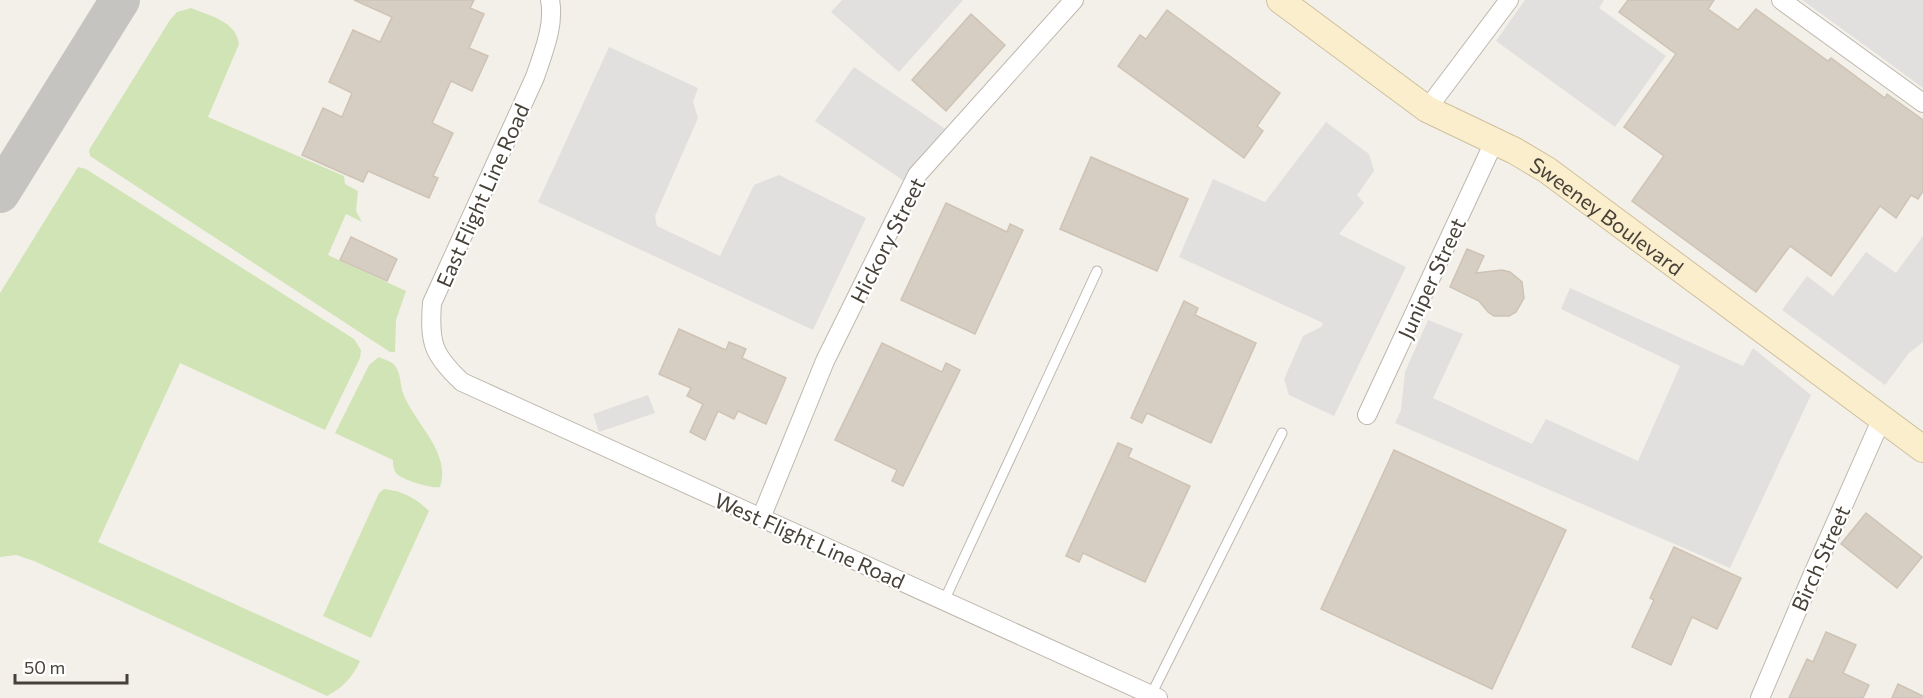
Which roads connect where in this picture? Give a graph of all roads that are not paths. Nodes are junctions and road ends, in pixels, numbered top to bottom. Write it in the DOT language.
graph roads {
  1 [pos="550,0"];
  2 [pos="1074,0"];
  3 [pos="1280,0"];
  4 [pos="1509,0"];
  5 [pos="1781,0"];
  6 [pos="1923,103"];
  7 [pos="1427,109"];
  8 [pos="1494,142"];
  9 [pos="1097,271"];
  10 [pos="462,382"];
  11 [pos="1367,415"];
  12 [pos="1882,418"];
  13 [pos="1282,433"];
  14 [pos="1923,449"];
  15 [pos="761,518"];
  16 [pos="944,601"];
  17 [pos="1154,696"];
  18 [pos="1760,698"];
  1 -- 10 [label="street, East Flight Line Road"];
  2 -- 15 [label="street, Hickory Street"];
  3 -- 7 [label="main road, Sweeney Boulevard"];
  4 -- 7 [label="street"];
  5 -- 6 [label="street"];
  7 -- 8 [label="main road, Sweeney Boulevard"];
  8 -- 11 [label="street, Juniper Street"];
  8 -- 12 [label="main road, Sweeney Boulevard"];
  9 -- 16 [label="lane"];
  10 -- 15 [label="street, West Flight Line Road"];
  12 -- 14 [label="main road, Sweeney Boulevard"];
  12 -- 18 [label="street, Birch Street"];
  13 -- 17 [label="lane"];
  15 -- 16 [label="street, West Flight Line Road"];
  16 -- 17 [label="street, West Flight Line Road"];
}
